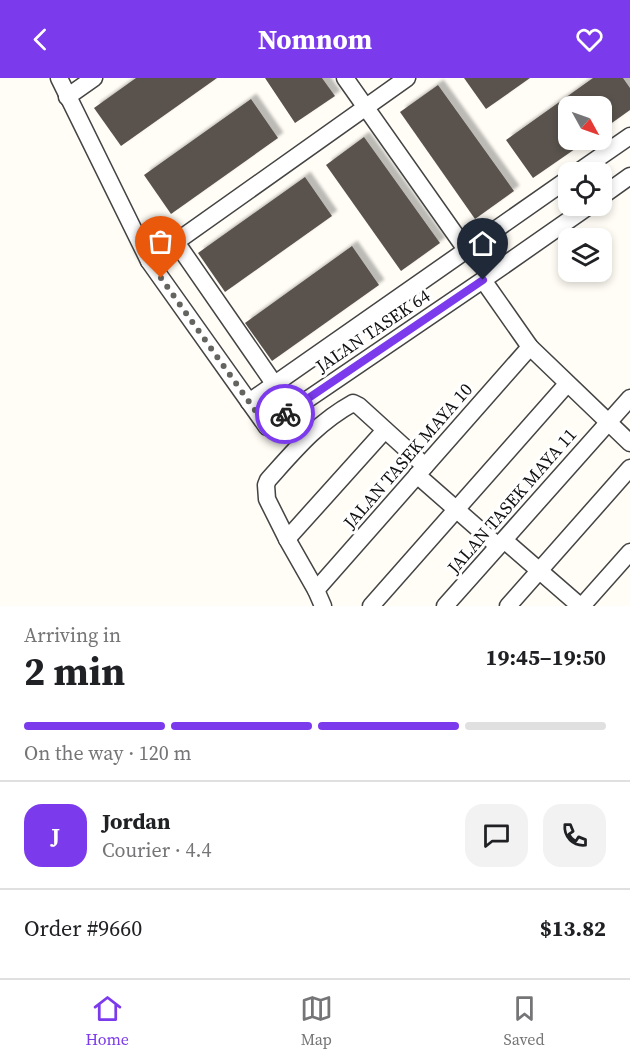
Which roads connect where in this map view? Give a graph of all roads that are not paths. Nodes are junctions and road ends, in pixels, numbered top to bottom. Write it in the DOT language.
graph roads {
  1 [pos="59,78"];
  2 [pos="94,78"];
  3 [pos="345,78"];
  4 [pos="407,78"];
  5 [pos="67,97"];
  6 [pos="366,107"];
  7 [pos="630,136"];
  8 [pos="592,162"];
  9 [pos="630,176"];
  10 [pos="558,187"];
  11 [pos="612,189"];
  12 [pos="575,216"];
  13 [pos="176,242"];
  14 [pos="467,251"];
  15 [pos="149,261"];
  16 [pos="483,280"];
  17 [pos="530,347"];
  18 [pos="567,384"];
  19 [pos="275,385"];
  20 [pos="630,398"];
  21 [pos="249,402"];
  22 [pos="608,422"];
  23 [pos="385,430"];
  24 [pos="630,443"];
  25 [pos="630,468"];
  26 [pos="421,471"];
  27 [pos="456,509"];
  28 [pos="287,539"];
  29 [pos="501,543"];
  30 [pos="630,552"];
  31 [pos="539,571"];
  32 [pos="316,590"];
  33 [pos="584,605"];
  34 [pos="323,606"];
  35 [pos="371,606"];
  36 [pos="445,606"];
  37 [pos="508,606"];
  1 -- 5 [label="street"];
  2 -- 5 [label="street"];
  3 -- 6 [label="street"];
  4 -- 6 [label="street"];
  5 -- 15 [label="street"];
  6 -- 13 [label="street"];
  6 -- 14 [label="street"];
  7 -- 8 [label="street"];
  9 -- 11 [label="street"];
  10 -- 14 [label="street"];
  12 -- 16 [label="street, JALAN TASEK 64"];
  13 -- 15 [label="street"];
  13 -- 19 [label="street"];
  14 -- 19 [label="street"];
  15 -- 21 [label="street"];
  16 -- 17 [label="street"];
  16 -- 21 [label="street, JALAN TASEK 64"];
  17 -- 18 [label="street"];
  17 -- 26 [label="street, JALAN TASEK MAYA 10"];
  18 -- 22 [label="street"];
  18 -- 27 [label="street"];
  19 -- 21 [label="street"];
  20 -- 22 [label="street, JALAN TASEK MAYA 11"];
  22 -- 24 [label="street"];
  22 -- 29 [label="street, JALAN TASEK MAYA 11"];
  23 -- 26 [label="street"];
  23 -- 28 [label="street"];
  23 -- 28 [label="street"];
  25 -- 31 [label="street"];
  26 -- 27 [label="street"];
  26 -- 32 [label="street, JALAN TASEK MAYA 10"];
  27 -- 29 [label="street"];
  27 -- 35 [label="street"];
  28 -- 32 [label="street"];
  29 -- 31 [label="street"];
  29 -- 36 [label="street, JALAN TASEK MAYA 11"];
  30 -- 33 [label="street"];
  31 -- 33 [label="street"];
  31 -- 37 [label="street"];
  32 -- 34 [label="street"];
}
